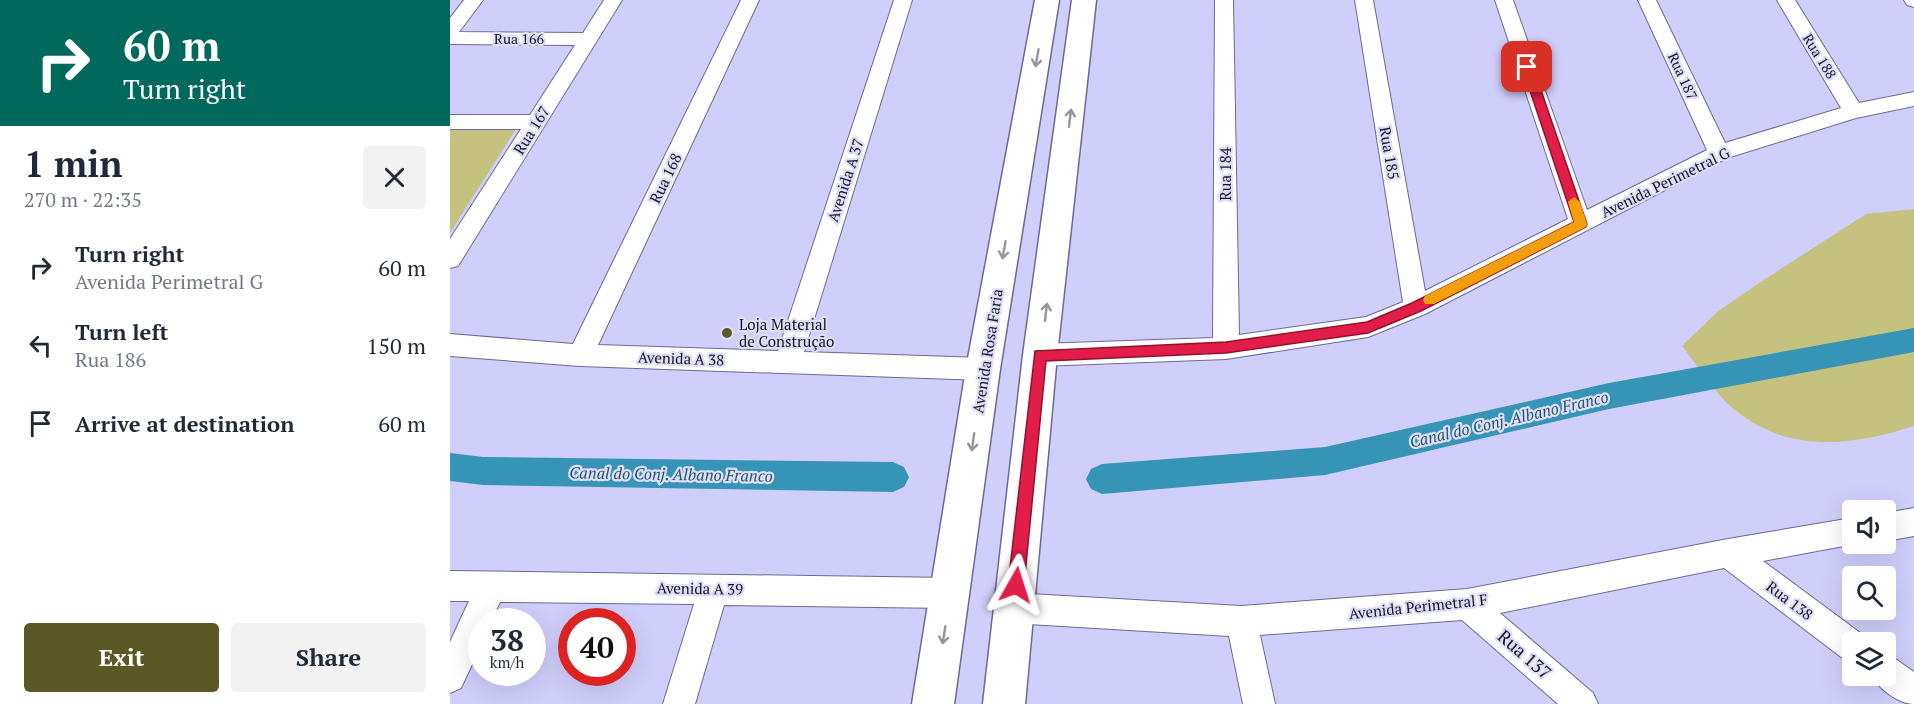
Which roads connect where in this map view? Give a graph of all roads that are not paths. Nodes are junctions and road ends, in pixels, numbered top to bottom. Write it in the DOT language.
graph roads {
  1 [pos="474,0"];
  2 [pos="613,0"];
  3 [pos="750,0"];
  4 [pos="903,0"];
  5 [pos="1224,0"];
  6 [pos="1364,0"];
  7 [pos="1504,0"];
  8 [pos="1647,0"];
  9 [pos="1786,0"];
  10 [pos="1047,1"];
  11 [pos="1084,1"];
  12 [pos="450,31"];
  13 [pos="450,38"];
  14 [pos="588,39"];
  15 [pos="1914,99"];
  16 [pos="1854,111"];
  17 [pos="450,122"];
  18 [pos="536,122"];
  19 [pos="1719,153"];
  20 [pos="1581,224"];
  21 [pos="450,259"];
  22 [pos="1416,307"];
  23 [pos="450,345"];
  24 [pos="1226,348"];
  25 [pos="580,355"];
  26 [pos="1040,355"];
  27 [pos="788,361"];
  28 [pos="983,369"];
  29 [pos="1914,522"];
  30 [pos="1896,525"];
  31 [pos="1842,534"];
  32 [pos="1728,553"];
  33 [pos="450,586"];
  34 [pos="491,587"];
  35 [pos="714,588"];
  36 [pos="950,593"];
  37 [pos="1467,604"];
  38 [pos="1013,608"];
  39 [pos="1241,621"];
  40 [pos="1842,638"];
  41 [pos="450,677"];
  42 [pos="1896,678"];
  43 [pos="1914,692"];
  44 [pos="679,704"];
  45 [pos="933,704"];
  46 [pos="1004,704"];
  47 [pos="1259,704"];
  48 [pos="1582,704"];
  1 -- 12 [label="street"];
  2 -- 14 [label="street, Rua 167"];
  3 -- 25 [label="street, Rua 168"];
  4 -- 27 [label="street, Avenida A 37"];
  5 -- 24 [label="street, Rua 184"];
  6 -- 22 [label="street, Rua 185"];
  7 -- 20 [label="street"];
  8 -- 19 [label="street, Rua 187"];
  9 -- 16 [label="street, Rua 188"];
  10 -- 11 [label="street"];
  10 -- 28 [label="street, Avenida Rosa Faria, one-way"];
  26 -- 11 [label="street, one-way"];
  13 -- 14 [label="street, Rua 166"];
  14 -- 18 [label="street, Rua 167"];
  15 -- 16 [label="street, Avenida Perimetral G"];
  16 -- 19 [label="street, Avenida Perimetral G"];
  17 -- 18 [label="street"];
  18 -- 21 [label="street, Rua 167"];
  19 -- 20 [label="street, Avenida Perimetral G"];
  20 -- 22 [label="street, Avenida Perimetral G"];
  22 -- 24 [label="street, Avenida Perimetral G"];
  23 -- 25 [label="street, Avenida A 38"];
  24 -- 26 [label="street, Avenida Perimetral G"];
  25 -- 27 [label="street, Avenida A 38"];
  26 -- 38 [label="street"];
  27 -- 28 [label="street, Avenida A 38"];
  28 -- 36 [label="street, Avenida Rosa Faria, one-way"];
  29 -- 30 [label="street"];
  31 -- 32 [label="street, Avenida Perimetral F"];
  32 -- 37 [label="street, Avenida Perimetral F"];
  32 -- 40 [label="street, Rua 138"];
  33 -- 34 [label="street, Avenida A 39"];
  34 -- 35 [label="street, Avenida A 39"];
  34 -- 41 [label="street"];
  35 -- 36 [label="street, Avenida A 39"];
  35 -- 44 [label="street"];
  36 -- 45 [label="street, Avenida Rosa Faria, one-way"];
  37 -- 39 [label="street, Avenida Perimetral F"];
  37 -- 48 [label="street, Rua 137"];
  38 -- 39 [label="street, Avenida Perimetral F"];
  38 -- 46 [label="street"];
  39 -- 47 [label="street"];
  42 -- 43 [label="street"];
}
